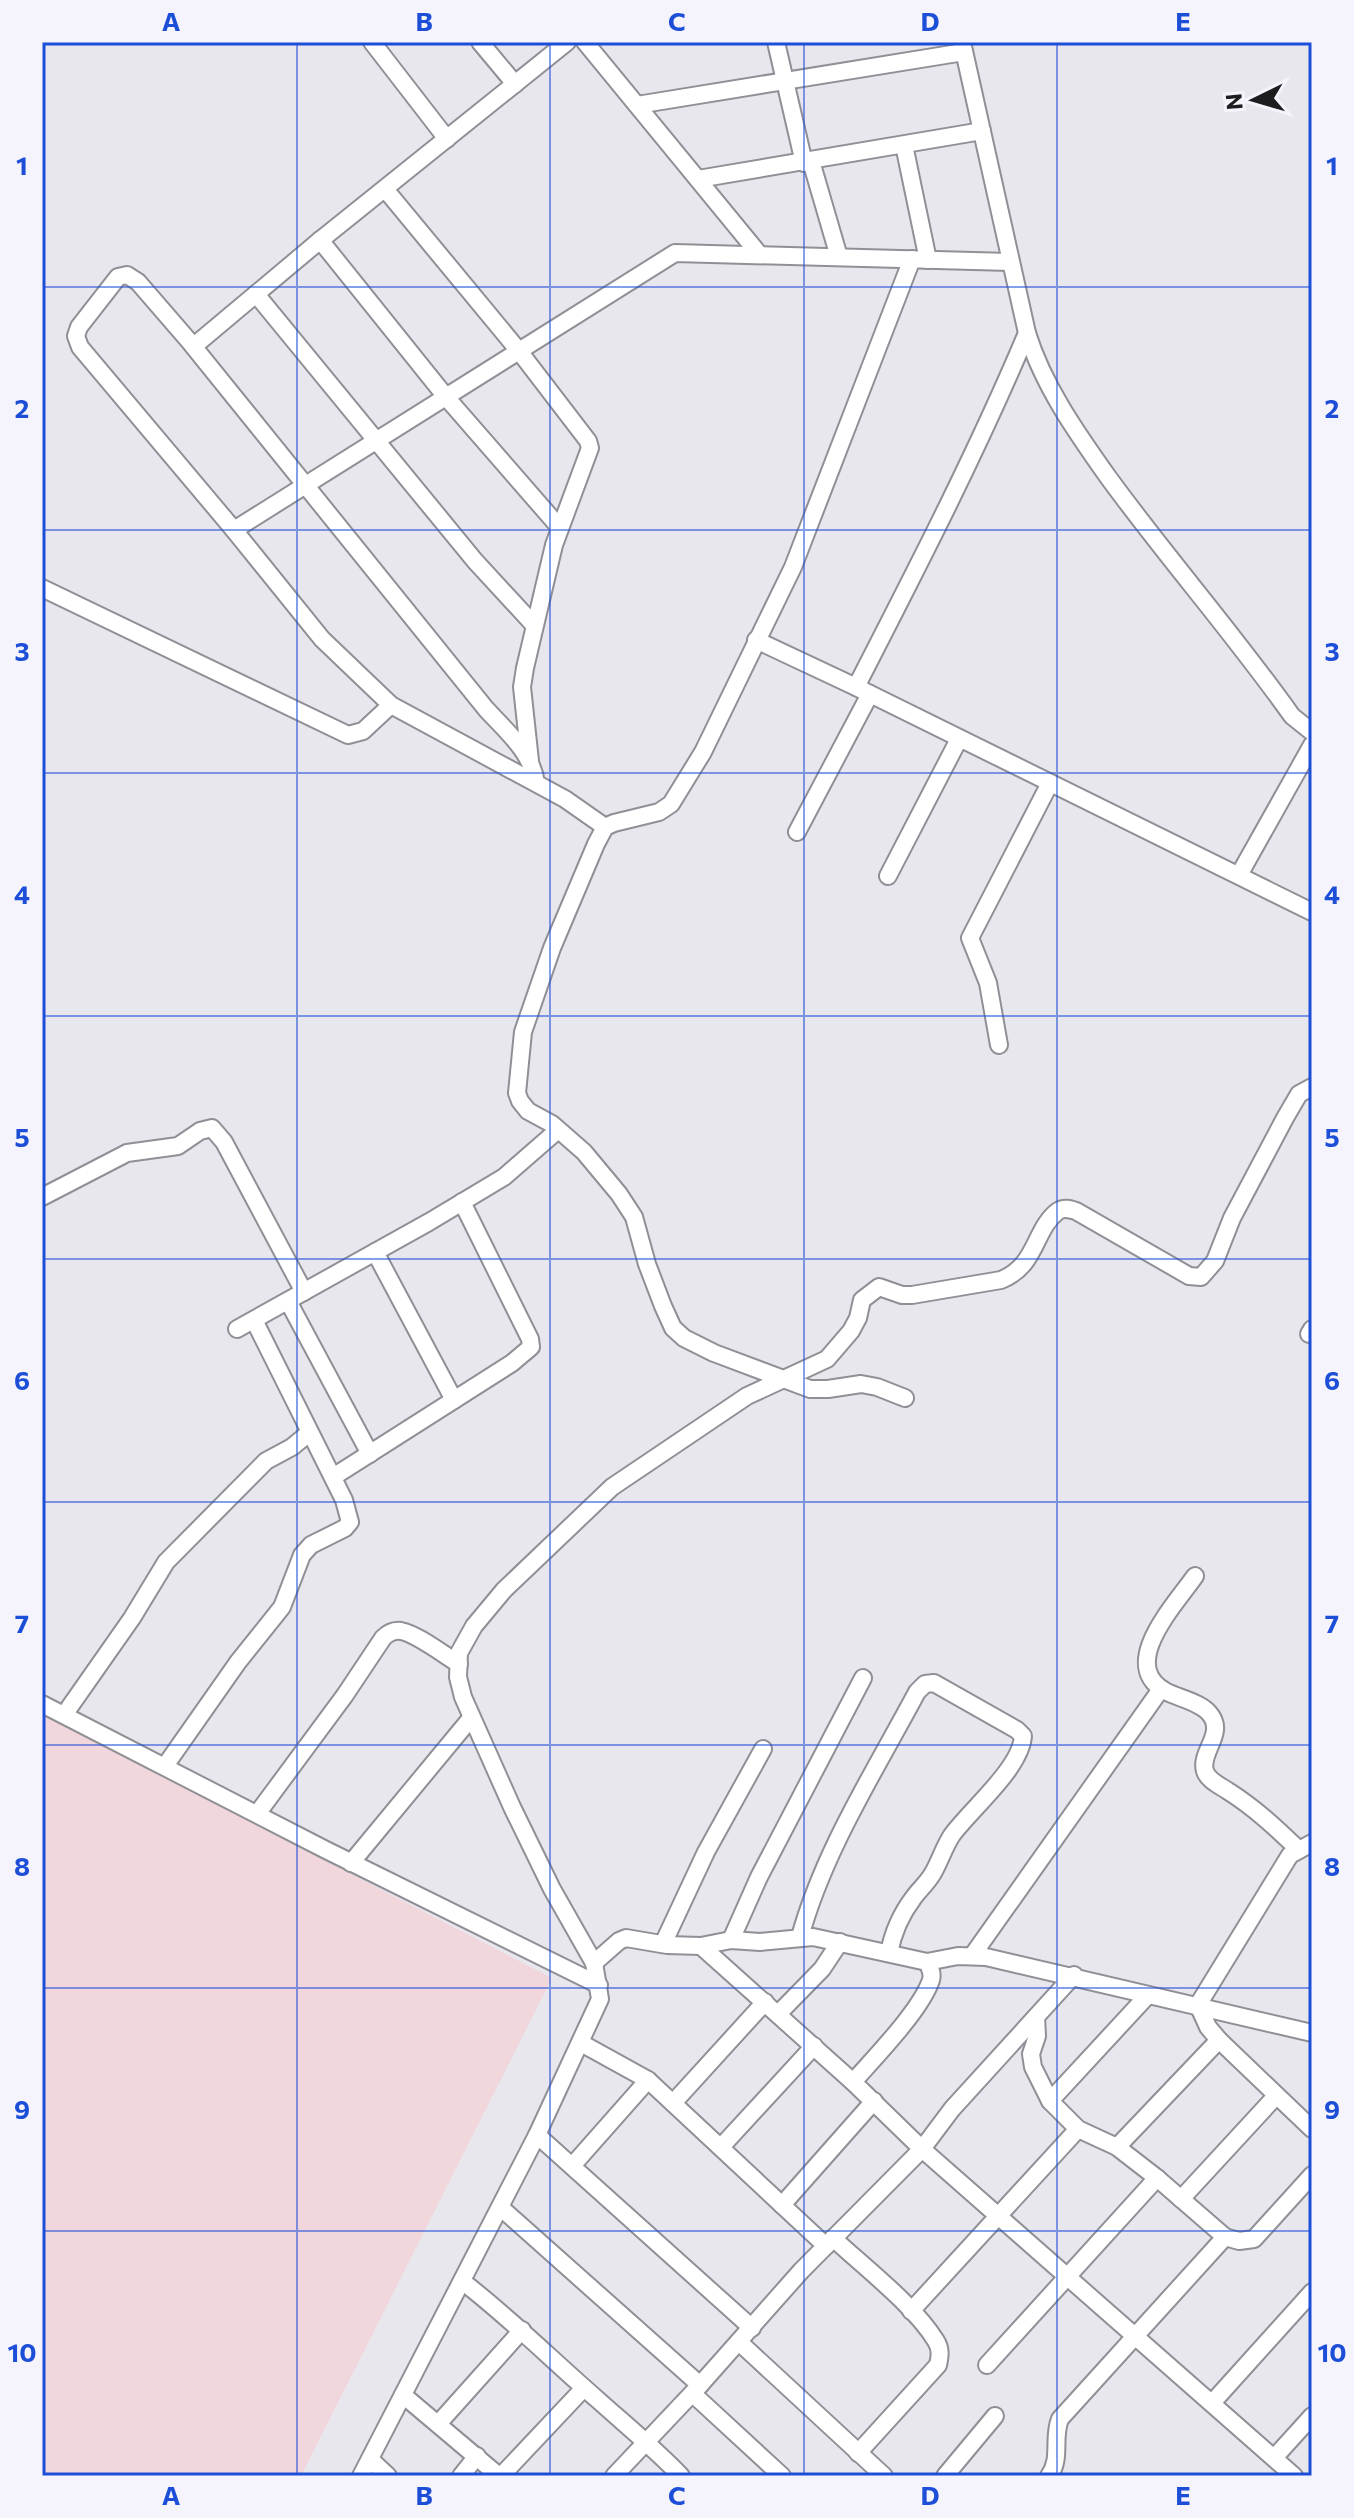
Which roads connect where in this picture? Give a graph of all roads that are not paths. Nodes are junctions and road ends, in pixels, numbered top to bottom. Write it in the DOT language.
graph roads {
  1 [pos="372,42"];
  2 [pos="480,42"];
  3 [pos="567,42"];
  4 [pos="585,42"];
  5 [pos="776,42"];
  6 [pos="963,47"];
  7 [pos="785,81"];
  8 [pos="515,84"];
  9 [pos="637,105"];
  10 [pos="982,131"];
  11 [pos="447,139"];
  12 [pos="904,145"];
  13 [pos="808,162"];
  14 [pos="698,179"];
  15 [pos="385,189"];
  16 [pos="320,240"];
  17 [pos="759,254"];
  18 [pos="839,257"];
  19 [pos="920,259"];
  20 [pos="1010,262"];
  21 [pos="256,294"];
  22 [pos="1027,333"];
  23 [pos="194,346"];
  24 [pos="519,351"];
  25 [pos="446,397"];
  26 [pos="378,440"];
  27 [pos="307,485"];
  28 [pos="560,528"];
  29 [pos="234,530"];
  30 [pos="42,588"];
  31 [pos="534,625"];
  32 [pos="756,640"];
  33 [pos="863,690"];
  34 [pos="391,705"];
  35 [pos="1312,732"];
  36 [pos="959,739"];
  37 [pos="1312,745"];
  38 [pos="530,761"];
  39 [pos="536,783"];
  40 [pos="1050,783"];
  41 [pos="605,827"];
  42 [pos="797,832"];
  43 [pos="1239,875"];
  44 [pos="888,876"];
  45 [pos="1312,912"];
  46 [pos="999,1045"];
  47 [pos="1312,1087"];
  48 [pos="558,1130"];
  49 [pos="42,1197"];
  50 [pos="462,1202"];
  51 [pos="375,1252"];
  52 [pos="304,1292"];
  53 [pos="288,1301"];
  54 [pos="254,1320"];
  55 [pos="237,1329"];
  56 [pos="785,1378"];
  57 [pos="905,1398"];
  58 [pos="454,1400"];
  59 [pos="309,1433"];
  60 [pos="292,1447"];
  61 [pos="319,1452"];
  62 [pos="370,1454"];
  63 [pos="333,1477"];
  64 [pos="1195,1576"];
  65 [pos="459,1664"];
  66 [pos="863,1678"];
  67 [pos="1161,1689"];
  68 [pos="42,1704"];
  69 [pos="64,1715"];
  70 [pos="471,1718"];
  71 [pos="763,1749"];
  72 [pos="165,1766"];
  73 [pos="257,1814"];
  74 [pos="1306,1847"];
  75 [pos="351,1863"];
  76 [pos="800,1937"];
  77 [pos="731,1940"];
  78 [pos="840,1942"];
  79 [pos="663,1944"];
  80 [pos="701,1946"];
  81 [pos="889,1953"];
  82 [pos="972,1956"];
  83 [pos="927,1962"];
  84 [pos="594,1963"];
  85 [pos="1074,1975"];
  86 [pos="599,1985"];
  87 [pos="1148,1995"];
  88 [pos="765,2002"];
  89 [pos="1198,2005"];
  90 [pos="778,2014"];
  91 [pos="1036,2017"];
  92 [pos="1312,2033"];
  93 [pos="1219,2040"];
  94 [pos="581,2043"];
  95 [pos="814,2046"];
  96 [pos="648,2080"];
  97 [pos="853,2082"];
  98 [pos="1276,2096"];
  99 [pos="874,2101"];
  100 [pos="1050,2101"];
  101 [pos="673,2103"];
  102 [pos="1078,2129"];
  103 [pos="1312,2129"];
  104 [pos="537,2135"];
  105 [pos="721,2147"];
  106 [pos="1117,2147"];
  107 [pos="922,2149"];
  108 [pos="572,2166"];
  109 [pos="1312,2175"];
  110 [pos="1157,2178"];
  111 [pos="1181,2199"];
  112 [pos="782,2205"];
  113 [pos="500,2207"];
  114 [pos="1000,2215"];
  115 [pos="1225,2237"];
  116 [pos="829,2242"];
  117 [pos="1068,2276"];
  118 [pos="462,2281"];
  119 [pos="1309,2302"];
  120 [pos="911,2311"];
  121 [pos="752,2328"];
  122 [pos="522,2330"];
  123 [pos="1137,2336"];
  124 [pos="739,2342"];
  125 [pos="987,2365"];
  126 [pos="584,2388"];
  127 [pos="696,2389"];
  128 [pos="403,2395"];
  129 [pos="1212,2403"];
  130 [pos="995,2416"];
  131 [pos="1312,2416"];
  132 [pos="438,2424"];
  133 [pos="647,2441"];
  134 [pos="858,2453"];
  135 [pos="477,2456"];
  136 [pos="1274,2458"];
  137 [pos="370,2459"];
  138 [pos="361,2476"];
  139 [pos="388,2476"];
  140 [pos="461,2476"];
  141 [pos="500,2476"];
  142 [pos="614,2476"];
  143 [pos="681,2476"];
  144 [pos="782,2476"];
  145 [pos="884,2476"];
  146 [pos="945,2476"];
  147 [pos="1049,2476"];
  148 [pos="1294,2476"];
  1 -- 11 [label="street"];
  2 -- 8 [label="street"];
  3 -- 8 [label="street"];
  4 -- 9 [label="street"];
  5 -- 7 [label="street"];
  6 -- 7 [label="street"];
  6 -- 10 [label="street"];
  7 -- 9 [label="street"];
  7 -- 13 [label="street"];
  8 -- 11 [label="street"];
  9 -- 14 [label="street"];
  10 -- 12 [label="street"];
  10 -- 20 [label="street"];
  11 -- 15 [label="street"];
  12 -- 13 [label="street"];
  12 -- 19 [label="street"];
  13 -- 14 [label="street"];
  13 -- 18 [label="street"];
  14 -- 17 [label="street"];
  15 -- 16 [label="street"];
  15 -- 24 [label="street"];
  16 -- 21 [label="street"];
  16 -- 25 [label="street"];
  17 -- 18 [label="street"];
  17 -- 24 [label="street"];
  18 -- 19 [label="street"];
  19 -- 20 [label="street"];
  19 -- 32 [label="street"];
  20 -- 22 [label="street"];
  21 -- 23 [label="street"];
  21 -- 26 [label="street"];
  22 -- 33 [label="street"];
  22 -- 35 [label="street"];
  23 -- 27 [label="street"];
  23 -- 29 [label="street"];
  24 -- 25 [label="street"];
  24 -- 28 [label="street"];
  25 -- 26 [label="street"];
  25 -- 28 [label="street"];
  26 -- 27 [label="street"];
  26 -- 31 [label="street"];
  27 -- 29 [label="street"];
  27 -- 38 [label="street"];
  28 -- 31 [label="street"];
  29 -- 34 [label="street"];
  30 -- 34 [label="street"];
  31 -- 38 [label="street"];
  32 -- 33 [label="street"];
  32 -- 41 [label="street"];
  33 -- 36 [label="street"];
  33 -- 42 [label="street"];
  34 -- 39 [label="street"];
  36 -- 40 [label="street"];
  36 -- 44 [label="street"];
  37 -- 43 [label="street"];
  38 -- 39 [label="street"];
  39 -- 41 [label="street"];
  40 -- 43 [label="street"];
  40 -- 46 [label="street"];
  41 -- 48 [label="street"];
  43 -- 45 [label="street"];
  47 -- 56 [label="street"];
  48 -- 50 [label="street"];
  48 -- 56 [label="street"];
  49 -- 52 [label="street"];
  50 -- 51 [label="street"];
  50 -- 58 [label="street"];
  51 -- 52 [label="street"];
  51 -- 58 [label="street"];
  52 -- 53 [label="street"];
  53 -- 54 [label="street"];
  53 -- 62 [label="street"];
  54 -- 55 [label="street"];
  54 -- 59 [label="street"];
  56 -- 57 [label="street"];
  56 -- 65 [label="street"];
  58 -- 62 [label="street"];
  59 -- 60 [label="street"];
  59 -- 61 [label="street"];
  60 -- 61 [label="street"];
  60 -- 69 [label="street"];
  61 -- 63 [label="street"];
  62 -- 63 [label="street"];
  63 -- 72 [label="street"];
  64 -- 67 [label="street"];
  65 -- 70 [label="street"];
  65 -- 73 [label="street"];
  66 -- 77 [label="street"];
  67 -- 74 [label="street"];
  67 -- 82 [label="street"];
  68 -- 69 [label="street"];
  69 -- 72 [label="street"];
  70 -- 75 [label="street"];
  70 -- 84 [label="street"];
  71 -- 79 [label="street"];
  72 -- 73 [label="street"];
  73 -- 75 [label="street"];
  74 -- 89 [label="street"];
  75 -- 86 [label="street"];
  76 -- 77 [label="street"];
  76 -- 78 [label="street"];
  76 -- 81 [label="street"];
  77 -- 80 [label="street"];
  78 -- 81 [label="street"];
  78 -- 90 [label="street"];
  79 -- 80 [label="street"];
  79 -- 84 [label="street"];
  80 -- 88 [label="street"];
  81 -- 83 [label="street"];
  82 -- 83 [label="street"];
  82 -- 85 [label="street"];
  83 -- 97 [label="street"];
  84 -- 86 [label="street"];
  85 -- 87 [label="street"];
  85 -- 91 [label="street"];
  86 -- 94 [label="street"];
  87 -- 89 [label="street"];
  87 -- 100 [label="street"];
  88 -- 90 [label="street"];
  88 -- 101 [label="street"];
  89 -- 92 [label="street"];
  89 -- 93 [label="street"];
  90 -- 95 [label="street"];
  91 -- 100 [label="street"];
  91 -- 107 [label="street"];
  93 -- 98 [label="street"];
  93 -- 106 [label="street"];
  94 -- 96 [label="street"];
  94 -- 104 [label="street"];
  95 -- 97 [label="street"];
  95 -- 105 [label="street"];
  96 -- 101 [label="street"];
  96 -- 108 [label="street"];
  97 -- 99 [label="street"];
  98 -- 103 [label="street"];
  98 -- 111 [label="street"];
  99 -- 107 [label="street"];
  99 -- 112 [label="street"];
  100 -- 102 [label="street"];
  101 -- 105 [label="street"];
  102 -- 106 [label="street"];
  102 -- 114 [label="street"];
  104 -- 108 [label="street"];
  104 -- 113 [label="street"];
  105 -- 112 [label="street"];
  106 -- 110 [label="street"];
  107 -- 114 [label="street"];
  107 -- 116 [label="street"];
  108 -- 121 [label="street"];
  109 -- 115 [label="street"];
  110 -- 111 [label="street"];
  110 -- 117 [label="street"];
  111 -- 115 [label="street"];
  112 -- 116 [label="street"];
  113 -- 118 [label="street"];
  113 -- 127 [label="street"];
  114 -- 117 [label="street"];
  114 -- 120 [label="street"];
  115 -- 123 [label="street"];
  116 -- 120 [label="street"];
  116 -- 121 [label="street"];
  117 -- 123 [label="street"];
  117 -- 125 [label="street"];
  118 -- 122 [label="street"];
  118 -- 128 [label="street"];
  119 -- 129 [label="street"];
  120 -- 134 [label="street"];
  121 -- 124 [label="street"];
  122 -- 126 [label="street"];
  122 -- 132 [label="street"];
  123 -- 129 [label="street"];
  123 -- 147 [label="street"];
  124 -- 127 [label="street"];
  124 -- 134 [label="street"];
  126 -- 133 [label="street"];
  126 -- 141 [label="street"];
  127 -- 133 [label="street"];
  127 -- 144 [label="street"];
  128 -- 132 [label="street"];
  128 -- 137 [label="street"];
  129 -- 136 [label="street"];
  130 -- 146 [label="street"];
  131 -- 136 [label="street"];
  132 -- 135 [label="street"];
  133 -- 142 [label="street"];
  133 -- 143 [label="street"];
  134 -- 145 [label="street"];
  135 -- 140 [label="street"];
  135 -- 141 [label="street"];
  136 -- 148 [label="street"];
  137 -- 138 [label="street"];
  137 -- 139 [label="street"];
}
